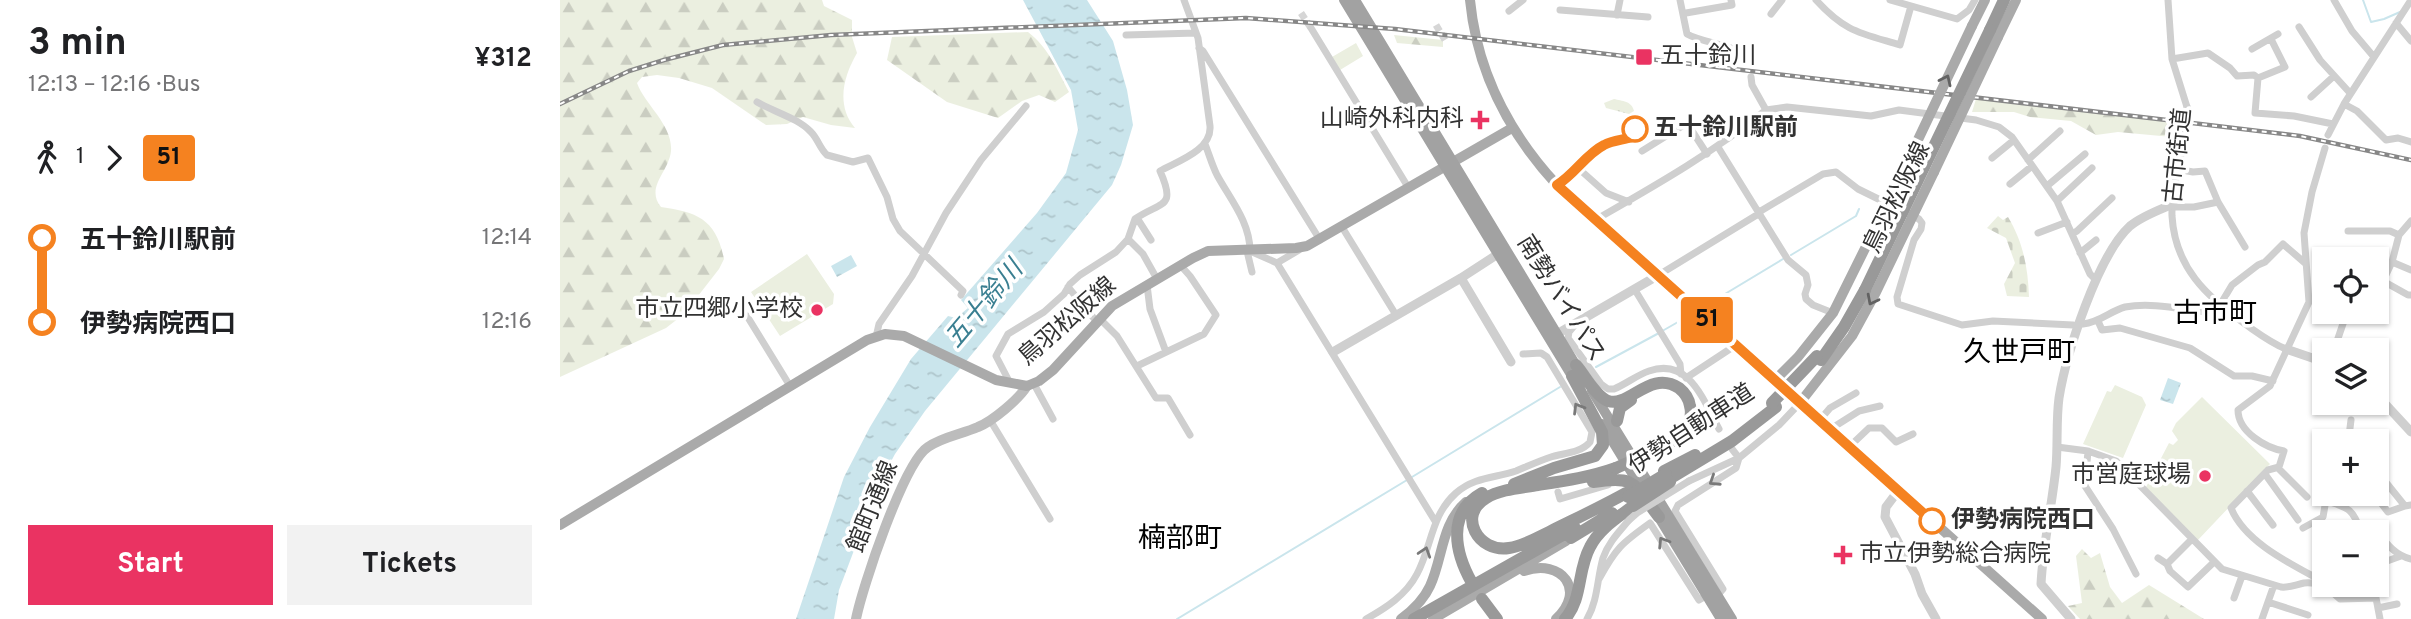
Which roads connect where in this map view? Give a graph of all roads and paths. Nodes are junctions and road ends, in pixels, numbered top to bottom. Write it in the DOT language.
graph roads {
  1 [pos="1184,0"];
  2 [pos="1344,0"];
  3 [pos="1355,0"];
  4 [pos="1470,0"];
  5 [pos="1523,0"];
  6 [pos="1619,0"];
  7 [pos="1680,0"];
  8 [pos="1731,0"];
  9 [pos="1782,0"];
  10 [pos="1816,0"];
  11 [pos="1892,0"];
  12 [pos="1975,0"];
  13 [pos="1985,0"];
  14 [pos="1997,0"];
  15 [pos="2004,0"];
  16 [pos="2016,0"];
  17 [pos="2168,0"];
  18 [pos="2334,0"];
  19 [pos="2411,0"];
  20 [pos="1911,6"];
  21 [pos="1560,10"];
  22 [pos="1509,11"];
  23 [pos="1686,13"];
  24 [pos="1771,13"];
  25 [pos="1617,15"];
  26 [pos="1648,17"];
  27 [pos="2396,23"];
  28 [pos="2299,27"];
  29 [pos="1311,28"];
  30 [pos="1986,30"];
  31 [pos="1196,33"];
  32 [pos="1126,35"];
  33 [pos="2410,37"];
  34 [pos="1199,48"];
  35 [pos="2252,49"];
  36 [pos="2374,57"];
  37 [pos="2172,59"];
  38 [pos="1752,62"];
  39 [pos="2334,76"];
  40 [pos="1751,77"];
  41 [pos="2258,78"];
  42 [pos="2350,93"];
  43 [pos="2311,97"];
  44 [pos="757,102"];
  45 [pos="2344,103"];
  46 [pos="1026,106"];
  47 [pos="1766,110"];
  48 [pos="2333,124"];
  49 [pos="1512,128"];
  50 [pos="2060,131"];
  51 [pos="2328,135"];
  52 [pos="1640,140"];
  53 [pos="2014,140"];
  54 [pos="2411,142"];
  55 [pos="1205,144"];
  56 [pos="1718,147"];
  57 [pos="2325,148"];
  58 [pos="2085,154"];
  59 [pos="1707,155"];
  60 [pos="1993,158"];
  61 [pos="2030,163"];
  62 [pos="1449,165"];
  63 [pos="1578,168"];
  64 [pos="2092,168"];
  65 [pos="2176,170"];
  66 [pos="2010,184"];
  67 [pos="2047,186"];
  68 [pos="1408,187"];
  69 [pos="2112,198"];
  70 [pos="2057,201"];
  71 [pos="1629,202"];
  72 [pos="2218,202"];
  73 [pos="1888,204"];
  74 [pos="2172,205"];
  75 [pos="1759,213"];
  76 [pos="1913,216"];
  77 [pos="1137,218"];
  78 [pos="1595,220"];
  79 [pos="2411,221"];
  80 [pos="2067,222"];
  81 [pos="1342,226"];
  82 [pos="2348,231"];
  83 [pos="2038,233"];
  84 [pos="2072,234"];
  85 [pos="2399,235"];
  86 [pos="1128,239"];
  87 [pos="1151,240"];
  88 [pos="1320,240"];
  89 [pos="2096,240"];
  90 [pos="2245,247"];
  91 [pos="1302,248"];
  92 [pos="1248,251"];
  93 [pos="926,253"];
  94 [pos="2080,253"];
  95 [pos="1498,254"];
  96 [pos="2392,262"];
  97 [pos="1278,263"];
  98 [pos="2305,263"];
  99 [pos="1181,267"];
  100 [pos="2389,268"];
  101 [pos="2411,270"];
  102 [pos="1252,272"];
  103 [pos="1657,276"];
  104 [pos="1461,278"];
  105 [pos="2096,280"];
  106 [pos="1152,282"];
  107 [pos="2389,284"];
  108 [pos="1068,287"];
  109 [pos="1635,290"];
  110 [pos="961,295"];
  111 [pos="2411,295"];
  112 [pos="2218,303"];
  113 [pos="1833,313"];
  114 [pos="1396,315"];
  115 [pos="747,316"];
  116 [pos="1099,321"];
  117 [pos="2098,321"];
  118 [pos="1577,323"];
  119 [pos="2083,324"];
  120 [pos="2074,325"];
  121 [pos="1557,334"];
  122 [pos="876,337"];
  123 [pos="1736,345"];
  124 [pos="2286,349"];
  125 [pos="1166,352"];
  126 [pos="1333,352"];
  127 [pos="1523,354"];
  128 [pos="2312,358"];
  129 [pos="1511,362"];
  130 [pos="1137,366"];
  131 [pos="1574,370"];
  132 [pos="1683,376"];
  133 [pos="1776,379"];
  134 [pos="2273,381"];
  135 [pos="1011,384"];
  136 [pos="1030,385"];
  137 [pos="790,386"];
  138 [pos="1856,393"];
  139 [pos="1799,404"];
  140 [pos="1774,405"];
  141 [pos="1880,406"];
  142 [pos="2389,408"];
  143 [pos="1053,419"];
  144 [pos="990,420"];
  145 [pos="2351,420"];
  146 [pos="1617,421"];
  147 [pos="1819,421"];
  148 [pos="1719,429"];
  149 [pos="2350,429"];
  150 [pos="1829,430"];
  151 [pos="2411,432"];
  152 [pos="1913,433"];
  153 [pos="1190,435"];
  154 [pos="1849,447"];
  155 [pos="2057,447"];
  156 [pos="1732,449"];
  157 [pos="1651,451"];
  158 [pos="2088,451"];
  159 [pos="1739,458"];
  160 [pos="2278,468"];
  161 [pos="2265,474"];
  162 [pos="1667,476"];
  163 [pos="2389,485"];
  164 [pos="1511,487"];
  165 [pos="1898,491"];
  166 [pos="2247,491"];
  167 [pos="1558,492"];
  168 [pos="1481,497"];
  169 [pos="2306,497"];
  170 [pos="1658,499"];
  171 [pos="1629,500"];
  172 [pos="2325,506"];
  173 [pos="2383,506"];
  174 [pos="2408,506"];
  175 [pos="1050,519"];
  176 [pos="1655,520"];
  177 [pos="1435,522"];
  178 [pos="560,525"];
  179 [pos="2273,525"];
  180 [pos="2192,539"];
  181 [pos="1566,541"];
  182 [pos="2389,545"];
  183 [pos="2401,556"];
  184 [pos="2158,558"];
  185 [pos="2389,559"];
  186 [pos="2411,559"];
  187 [pos="2214,562"];
  188 [pos="2167,564"];
  189 [pos="2136,574"];
  190 [pos="2312,575"];
  191 [pos="2242,576"];
  192 [pos="1599,579"];
  193 [pos="1474,582"];
  194 [pos="2274,585"];
  195 [pos="1407,589"];
  196 [pos="1711,595"];
  197 [pos="1412,597"];
  198 [pos="1480,598"];
  199 [pos="2234,598"];
  200 [pos="2376,598"];
  201 [pos="2268,602"];
  202 [pos="2397,604"];
  203 [pos="2378,608"];
  204 [pos="2308,615"];
  205 [pos="856,619"];
  206 [pos="1366,619"];
  207 [pos="1401,619"];
  208 [pos="1414,619"];
  209 [pos="1433,619"];
  210 [pos="1497,619"];
  211 [pos="1505,619"];
  212 [pos="1556,619"];
  213 [pos="1565,619"];
  214 [pos="1587,619"];
  215 [pos="1721,619"];
  216 [pos="1732,619"];
  217 [pos="1936,619"];
  218 [pos="2042,619"];
  219 [pos="2071,619"];
  220 [pos="2262,619"];
  221 [pos="2380,619"];
  1 -- 31 [label="street"];
  2 -- 62 [label="highway, 南勢バイパス"];
  3 -- 62 [label="highway, 南勢バイパス"];
  4 -- 49 [label="main road"];
  5 -- 22 [label="street"];
  6 -- 25 [label="street"];
  7 -- 38 [label="street"];
  8 -- 23 [label="street"];
  9 -- 24 [label="street"];
  10 -- 20 [label="street"];
  11 -- 20 [label="street"];
  12 -- 20 [label="street"];
  13 -- 30 [label="main road, 鳥羽松阪線"];
  14 -- 30 [label="highway, 伊勢自動車道"];
  15 -- 30 [label="highway, 伊勢自動車道"];
  16 -- 30 [label="main road, 鳥羽松阪線"];
  17 -- 37 [label="street, 古市街道"];
  18 -- 36 [label="street"];
  19 -- 27 [label="street"];
  21 -- 25 [label="street"];
  25 -- 26 [label="street"];
  27 -- 33 [label="street"];
  27 -- 36 [label="street"];
  28 -- 39 [label="street"];
  29 -- 68 [label="street"];
  73 -- 30 [label="main road, 鳥羽松阪線, one-way, bridge"];
  30 -- 76 [label="main road, 鳥羽松阪線, bridge"];
  30 -- 140 [label="highway, 伊勢自動車道, bridge"];
  31 -- 32 [label="street"];
  31 -- 34 [label="street"];
  34 -- 55 [label="street"];
  34 -- 88 [label="street"];
  35 -- 41 [label="street"];
  36 -- 42 [label="street"];
  37 -- 41 [label="street"];
  37 -- 65 [label="street, 古市街道, bridge"];
  39 -- 42 [label="street"];
  39 -- 43 [label="street"];
  40 -- 47 [label="street"];
  41 -- 48 [label="street"];
  42 -- 45 [label="street"];
  44 -- 93 [label="street"];
  45 -- 48 [label="street"];
  45 -- 54 [label="street"];
  46 -- 93 [label="street"];
  47 -- 53 [label="street"];
  47 -- 56 [label="street"];
  48 -- 51 [label="street"];
  49 -- 62 [label="main road, 鳥羽松阪線"];
  49 -- 78 [label="main road"];
  50 -- 61 [label="street"];
  52 -- 59 [label="street"];
  53 -- 60 [label="street"];
  53 -- 61 [label="street"];
  55 -- 77 [label="street"];
  55 -- 92 [label="street"];
  56 -- 59 [label="street"];
  56 -- 75 [label="street"];
  57 -- 98 [label="street"];
  58 -- 67 [label="street"];
  59 -- 71 [label="street"];
  61 -- 66 [label="street"];
  61 -- 67 [label="street"];
  62 -- 68 [label="main road, 鳥羽松阪線"];
  62 -- 95 [label="highway, 南勢バイパス"];
  62 -- 121 [label="highway, 南勢バイパス"];
  63 -- 71 [label="street"];
  64 -- 70 [label="street"];
  65 -- 72 [label="street"];
  65 -- 74 [label="street, 古市街道"];
  67 -- 70 [label="street"];
  68 -- 81 [label="main road, 鳥羽松阪線"];
  69 -- 84 [label="street"];
  70 -- 80 [label="street"];
  71 -- 78 [label="street"];
  72 -- 74 [label="street"];
  72 -- 90 [label="street"];
  73 -- 75 [label="street"];
  73 -- 76 [label="street"];
  73 -- 113 [label="main road, 鳥羽松阪線"];
  74 -- 105 [label="street"];
  74 -- 112 [label="street, 古市街道"];
  75 -- 103 [label="street"];
  75 -- 113 [label="street"];
  76 -- 120 [label="street"];
  76 -- 139 [label="main road, 鳥羽松阪線, one-way"];
  77 -- 86 [label="street"];
  77 -- 87 [label="street"];
  78 -- 103 [label="main road"];
  79 -- 85 [label="street"];
  80 -- 83 [label="street"];
  80 -- 84 [label="street"];
  81 -- 88 [label="main road, 鳥羽松阪線"];
  81 -- 114 [label="street"];
  82 -- 85 [label="street"];
  84 -- 94 [label="street"];
  85 -- 96 [label="street"];
  86 -- 106 [label="street"];
  86 -- 108 [label="street"];
  88 -- 91 [label="main road, 鳥羽松阪線"];
  89 -- 94 [label="street"];
  91 -- 92 [label="main road, 鳥羽松阪線"];
  91 -- 97 [label="street"];
  92 -- 97 [label="street"];
  92 -- 99 [label="main road, 鳥羽松阪線"];
  92 -- 102 [label="street"];
  93 -- 110 [label="street"];
  93 -- 122 [label="street"];
  94 -- 105 [label="street"];
  95 -- 104 [label="street"];
  95 -- 131 [label="highway, 南勢バイパス"];
  96 -- 100 [label="street"];
  96 -- 101 [label="street"];
  97 -- 126 [label="street"];
  98 -- 112 [label="street"];
  98 -- 124 [label="street"];
  99 -- 106 [label="main road, 鳥羽松阪線"];
  99 -- 125 [label="street"];
  103 -- 109 [label="street"];
  103 -- 123 [label="main road"];
  104 -- 114 [label="street"];
  104 -- 129 [label="street"];
  105 -- 155 [label="street"];
  106 -- 116 [label="main road, 鳥羽松阪線"];
  106 -- 125 [label="street"];
  107 -- 111 [label="street"];
  108 -- 116 [label="street"];
  108 -- 135 [label="street"];
  109 -- 118 [label="street"];
  109 -- 132 [label="street"];
  112 -- 117 [label="street"];
  112 -- 124 [label="street, 古市街道"];
  113 -- 133 [label="main road, 鳥羽松阪線"];
  114 -- 126 [label="street"];
  115 -- 137 [label="street"];
  116 -- 130 [label="street"];
  116 -- 136 [label="main road, 鳥羽松阪線"];
  117 -- 119 [label="street"];
  117 -- 134 [label="street"];
  118 -- 121 [label="street"];
  118 -- 132 [label="street"];
  121 -- 131 [label="highway, 南勢バイパス"];
  122 -- 135 [label="main road, 鳥羽松阪線"];
  122 -- 137 [label="main road"];
  123 -- 132 [label="street"];
  123 -- 133 [label="main road"];
  124 -- 128 [label="street, 古市街道"];
  124 -- 134 [label="street"];
  125 -- 130 [label="street"];
  126 -- 177 [label="street"];
  177 -- 127 [label="street, one-way"];
  130 -- 153 [label="street"];
  131 -- 157 [label="highway"];
  131 -- 164 [label="highway"];
  131 -- 170 [label="highway, 南勢バイパス"];
  131 -- 176 [label="highway, 南勢バイパス"];
  132 -- 148 [label="street"];
  133 -- 139 [label="main road"];
  134 -- 160 [label="street"];
  135 -- 136 [label="main road, 鳥羽松阪線"];
  136 -- 143 [label="street"];
  136 -- 144 [label="main road, 館町通線"];
  137 -- 178 [label="main road"];
  138 -- 147 [label="street"];
  139 -- 147 [label="main road"];
  139 -- 159 [label="street"];
  140 -- 162 [label="highway, 伊勢自動車道"];
  140 -- 162 [label="highway, 伊勢自動車道"];
  141 -- 150 [label="street"];
  142 -- 151 [label="street"];
  144 -- 175 [label="street"];
  144 -- 205 [label="main road, 館町通線"];
  145 -- 149 [label="street"];
  146 -- 157 [label="highway"];
  146 -- 170 [label="highway"];
  147 -- 150 [label="main road"];
  150 -- 154 [label="main road"];
  152 -- 154 [label="street"];
  154 -- 165 [label="main road"];
  155 -- 158 [label="street"];
  155 -- 219 [label="street"];
  156 -- 159 [label="street"];
  157 -- 164 [label="highway, bridge"];
  158 -- 180 [label="street"];
  158 -- 189 [label="street"];
  159 -- 192 [label="street, bridge"];
  159 -- 196 [label="street, one-way"];
  160 -- 161 [label="street"];
  160 -- 169 [label="street"];
  161 -- 166 [label="street"];
  161 -- 172 [label="street"];
  162 -- 171 [label="highway, bridge"];
  163 -- 174 [label="street"];
  164 -- 168 [label="highway"];
  164 -- 176 [label="highway"];
  165 -- 217 [label="street"];
  165 -- 218 [label="main road"];
  166 -- 179 [label="street"];
  166 -- 190 [label="street"];
  167 -- 176 [label="street"];
  168 -- 171 [label="highway"];
  168 -- 193 [label="highway"];
  168 -- 207 [label="main road"];
  170 -- 196 [label="highway, 南勢バイパス"];
  171 -- 181 [label="highway, 伊勢自動車道"];
  171 -- 208 [label="highway, 伊勢自動車道"];
  171 -- 213 [label="highway"];
  173 -- 174 [label="street"];
  176 -- 192 [label="street"];
  196 -- 176 [label="highway, 南勢バイパス, one-way"];
  195 -- 177 [label="street, one-way"];
  180 -- 187 [label="street"];
  180 -- 188 [label="street"];
  181 -- 198 [label="main road"];
  182 -- 183 [label="street"];
  183 -- 185 [label="street"];
  183 -- 186 [label="street"];
  184 -- 188 [label="street"];
  187 -- 188 [label="street"];
  187 -- 191 [label="street"];
  191 -- 194 [label="street"];
  191 -- 199 [label="street"];
  192 -- 214 [label="street"];
  194 -- 200 [label="street"];
  194 -- 201 [label="street"];
  195 -- 197 [label="street"];
  195 -- 206 [label="street"];
  196 -- 215 [label="highway, 南勢バイパス"];
  196 -- 216 [label="highway, 南勢バイパス"];
  198 -- 209 [label="main road"];
  198 -- 210 [label="highway"];
  198 -- 211 [label="main road"];
  198 -- 212 [label="main road"];
  200 -- 203 [label="street"];
  201 -- 204 [label="street"];
  201 -- 220 [label="street"];
  202 -- 203 [label="street"];
  203 -- 221 [label="street"];
}
